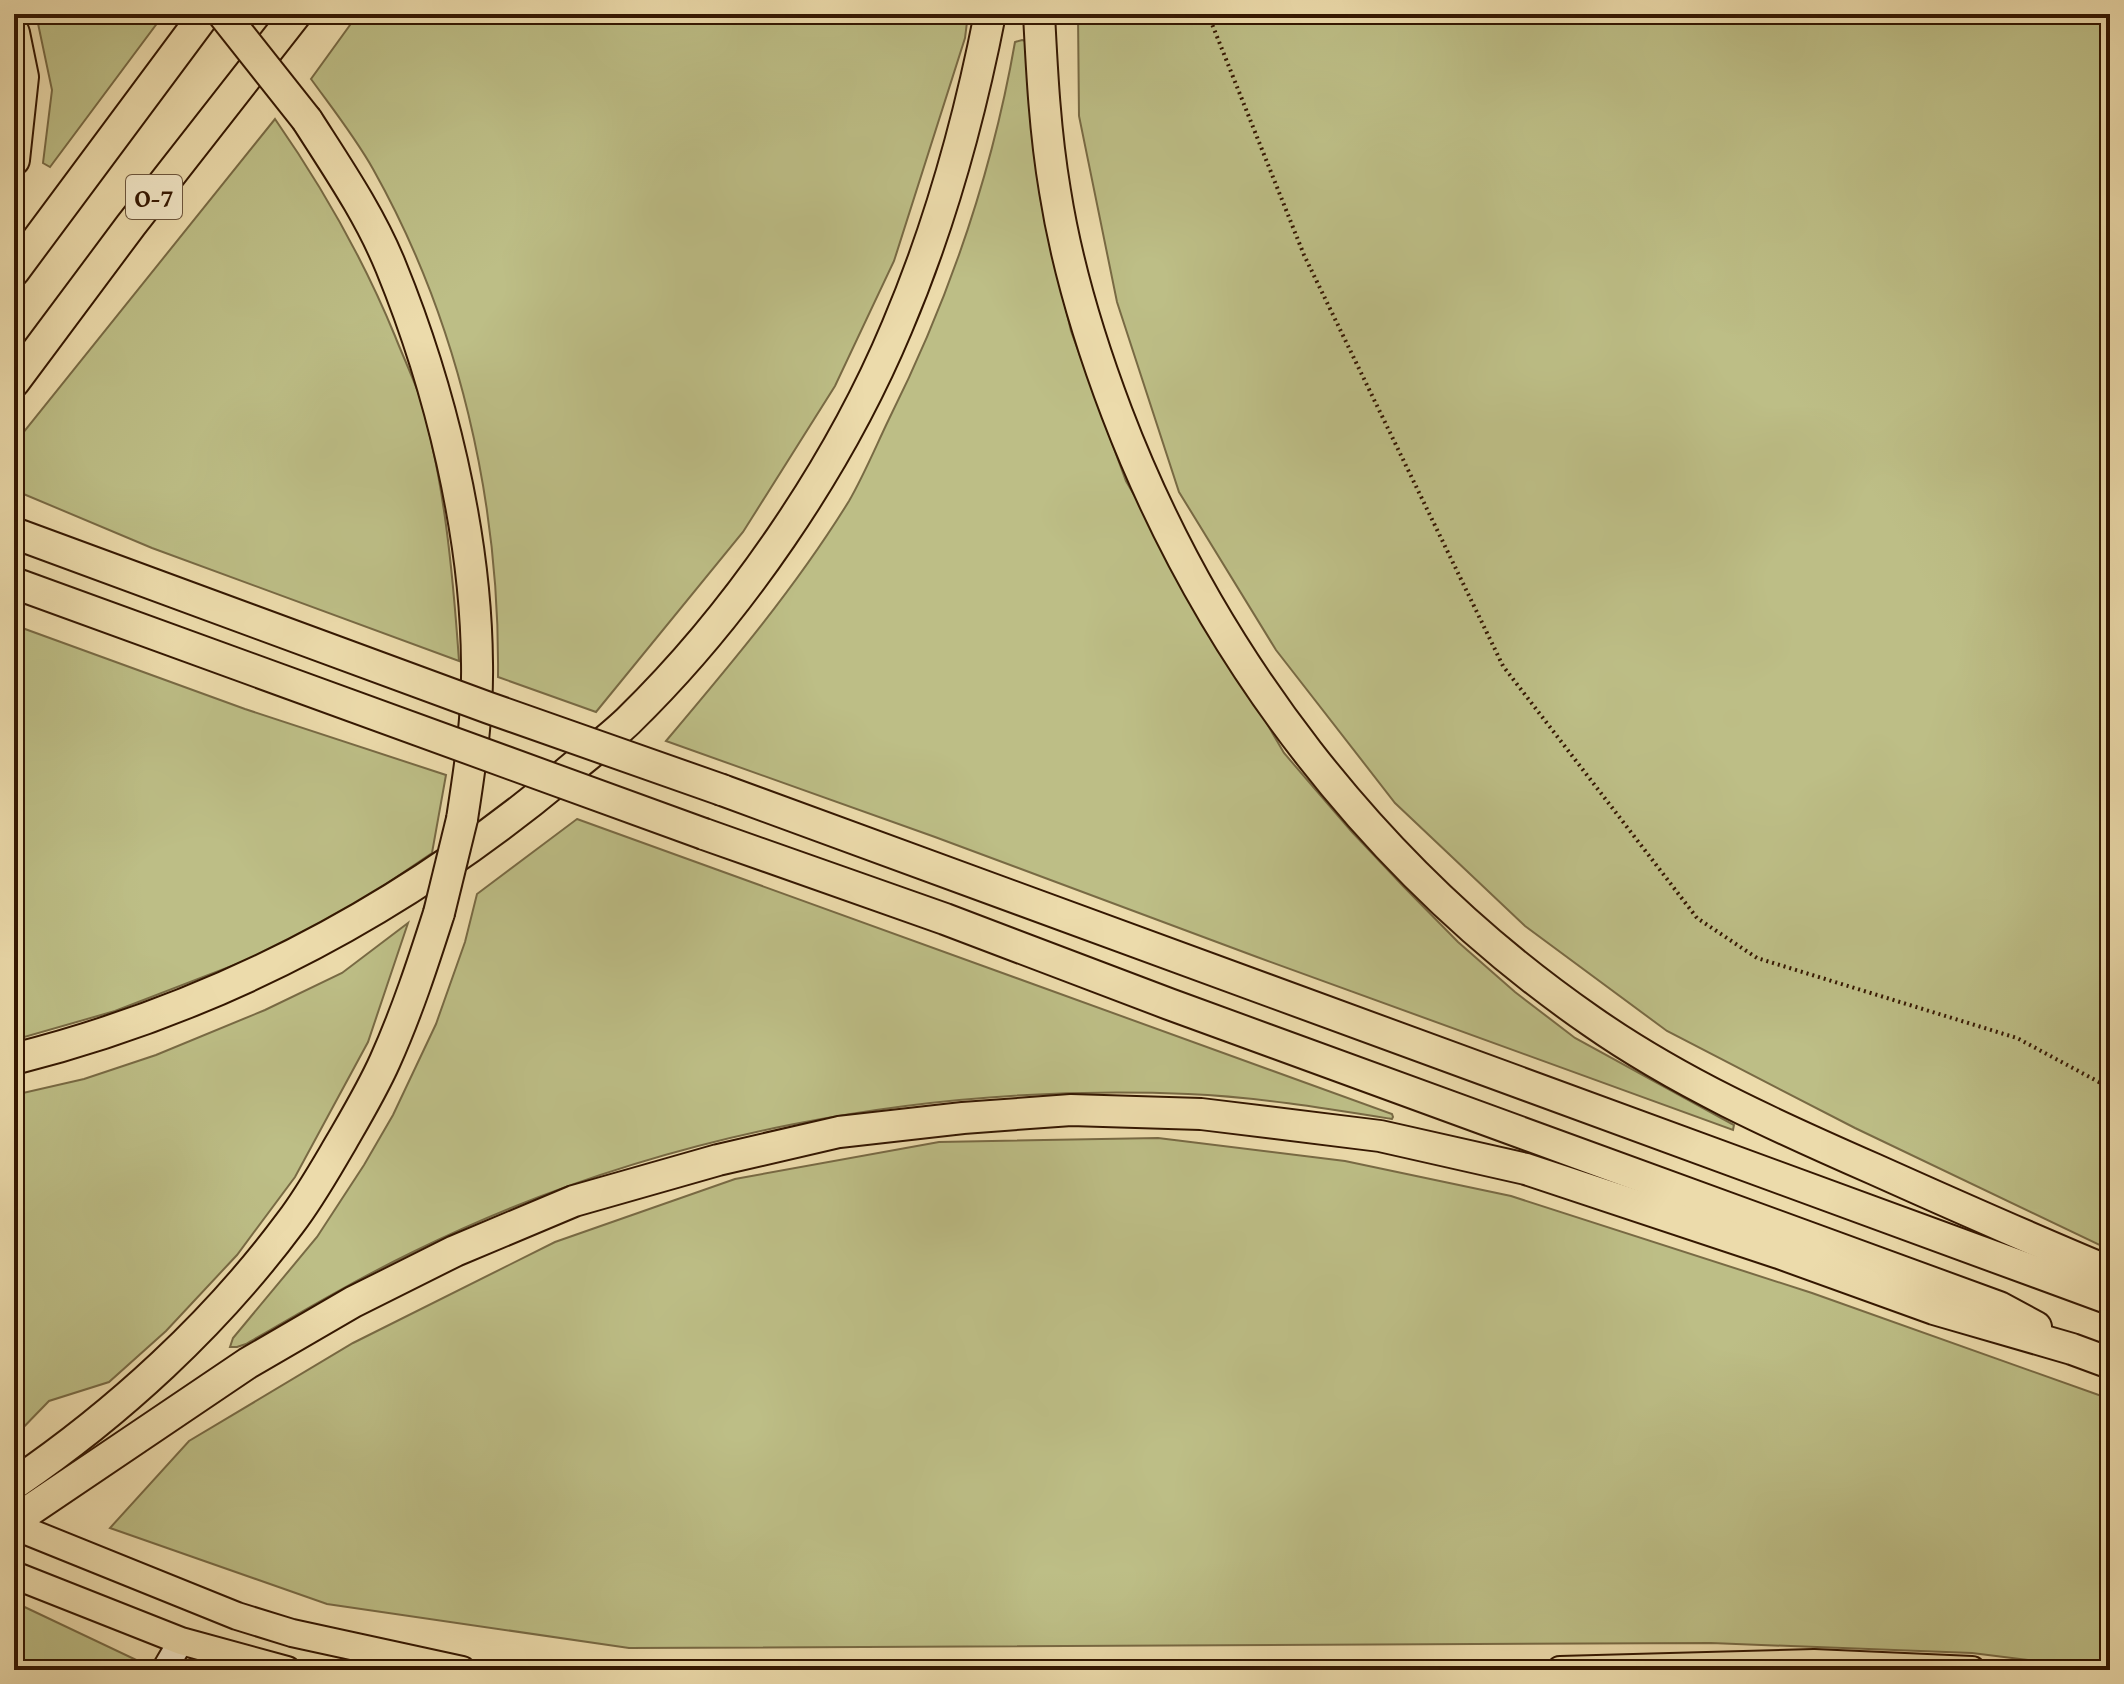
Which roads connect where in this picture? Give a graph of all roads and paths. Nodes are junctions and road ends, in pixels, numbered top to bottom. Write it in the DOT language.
graph roads {
  1 [pos="205,14"];
  2 [pos="223,14"];
  3 [pos="296,14"];
  4 [pos="990,14"];
  5 [pos="1039,14"];
  6 [pos="1208,14"];
  7 [pos="14,33"];
  8 [pos="14,160"];
  9 [pos="14,271"];
  10 [pos="14,382"];
  11 [pos="14,533"];
  12 [pos="14,583"];
  13 [pos="14,1059"];
  14 [pos="2110,1088"];
  15 [pos="2110,1272"];
  16 [pos="2110,1299"];
  17 [pos="2072,1349"];
  18 [pos="2110,1363"];
  19 [pos="14,1484"];
  20 [pos="14,1524"];
  21 [pos="14,1575"];
  22 [pos="195,1601"];
  23 [pos="181,1641"];
  24 [pos="164,1670"];
  25 [pos="179,1670"];
  26 [pos="287,1670"];
  27 [pos="462,1670"];
  28 [pos="1560,1670"];
  29 [pos="1972,1670"];
  1 -- 9 [label="highway, O-7"];
  2 -- 19 [label="highway, bridge"];
  3 -- 10 [label="highway, O-7"];
  4 -- 13 [label="highway"];
  5 -- 15 [label="highway"];
  6 -- 14 [label="path"];
  7 -- 8 [label="highway"];
  11 -- 16 [label="highway, bridge"];
  12 -- 17 [label="highway, bridge"];
  17 -- 18 [label="highway"];
  17 -- 20 [label="highway"];
  20 -- 22 [label="main road"];
  21 -- 23 [label="main road"];
  22 -- 23 [label="main road"];
  22 -- 27 [label="main road"];
  23 -- 24 [label="street"];
  23 -- 25 [label="street"];
  23 -- 26 [label="main road"];
  28 -- 29 [label="main road"];
}
